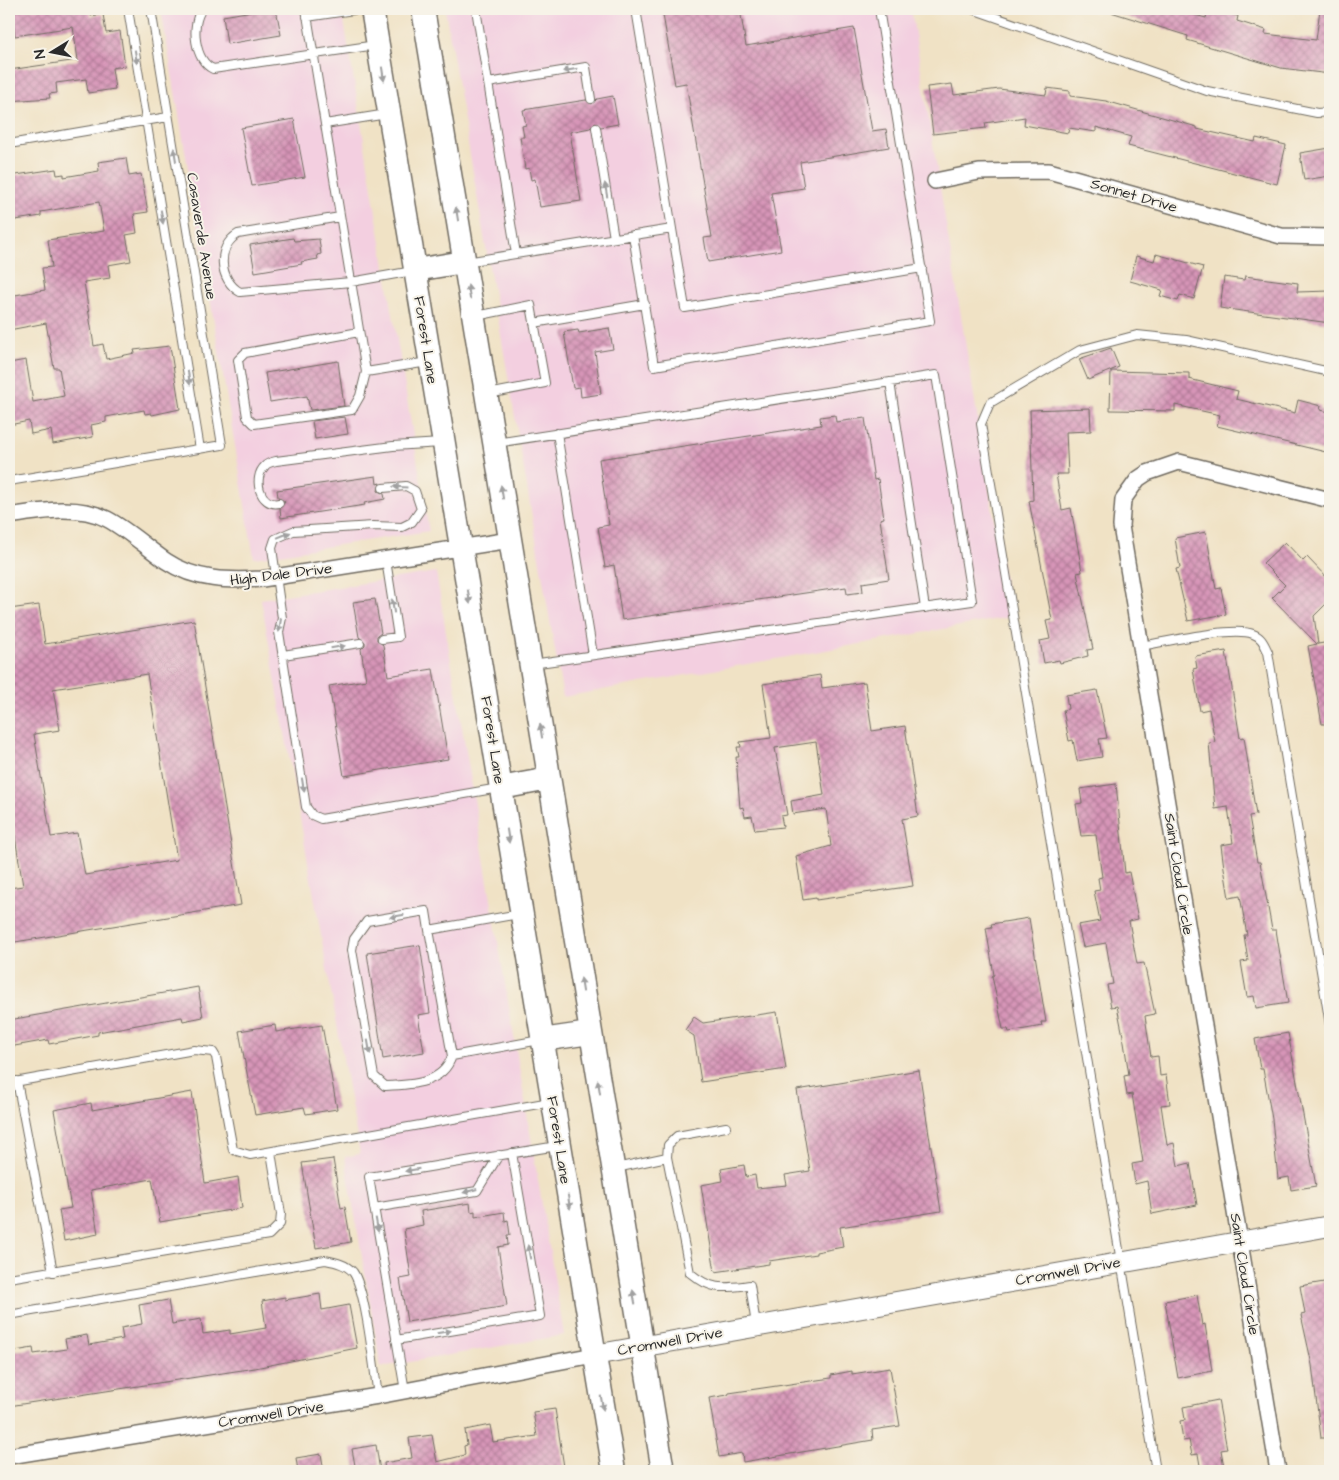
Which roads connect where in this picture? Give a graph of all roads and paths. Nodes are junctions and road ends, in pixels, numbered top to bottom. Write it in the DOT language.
graph roads {
  1 [pos="128,9"];
  2 [pos="151,9"];
  3 [pos="202,9"];
  4 [pos="360,9"];
  5 [pos="372,9"];
  6 [pos="423,9"];
  7 [pos="476,9"];
  8 [pos="636,9"];
  9 [pos="879,9"];
  10 [pos="972,9"];
  11 [pos="306,13"];
  12 [pos="378,44"];
  13 [pos="314,55"];
  14 [pos="488,83"];
  15 [pos="591,100"];
  16 [pos="1330,112"];
  17 [pos="389,113"];
  18 [pos="168,117"];
  19 [pos="146,121"];
  20 [pos="325,124"];
  21 [pos="596,128"];
  22 [pos="9,144"];
  23 [pos="935,181"];
  24 [pos="340,217"];
  25 [pos="672,228"];
  26 [pos="633,235"];
  27 [pos="1330,237"];
  28 [pos="614,238"];
  29 [pos="516,254"];
  30 [pos="464,262"];
  31 [pos="922,268"];
  32 [pos="415,270"];
  33 [pos="350,282"];
  34 [pos="645,304"];
  35 [pos="473,317"];
  36 [pos="534,323"];
  37 [pos="359,332"];
  38 [pos="430,362"];
  39 [pos="366,372"];
  40 [pos="1330,372"];
  41 [pos="890,382"];
  42 [pos="486,394"];
  43 [pos="557,433"];
  44 [pos="443,443"];
  45 [pos="494,443"];
  46 [pos="200,449"];
  47 [pos="9,481"];
  48 [pos="383,488"];
  49 [pos="1330,500"];
  50 [pos="279,503"];
  51 [pos="9,516"];
  52 [pos="510,540"];
  53 [pos="461,548"];
  54 [pos="386,560"];
  55 [pos="276,576"];
  56 [pos="925,608"];
  57 [pos="382,639"];
  58 [pos="360,643"];
  59 [pos="1141,646"];
  60 [pos="283,655"];
  61 [pos="593,655"];
  62 [pos="530,664"];
  63 [pos="549,779"];
  64 [pos="500,788"];
  65 [pos="521,914"];
  66 [pos="429,930"];
  67 [pos="1330,1025"];
  68 [pos="590,1033"];
  69 [pos="542,1040"];
  70 [pos="452,1056"];
  71 [pos="17,1081"];
  72 [pos="9,1083"];
  73 [pos="552,1102"];
  74 [pos="726,1127"];
  75 [pos="559,1145"];
  76 [pos="272,1152"];
  77 [pos="512,1153"];
  78 [pos="499,1155"];
  79 [pos="667,1157"];
  80 [pos="612,1169"];
  81 [pos="374,1208"];
  82 [pos="1330,1226"];
  83 [pos="1240,1241"];
  84 [pos="1122,1261"];
  85 [pos="53,1272"];
  86 [pos="9,1278"];
  87 [pos="9,1315"];
  88 [pos="757,1327"];
  89 [pos="396,1340"];
  90 [pos="641,1345"];
  91 [pos="594,1354"];
  92 [pos="405,1392"];
  93 [pos="378,1396"];
  94 [pos="9,1456"];
  95 [pos="614,1471"];
  96 [pos="663,1471"];
  97 [pos="1156,1471"];
  98 [pos="1278,1471"];
  1 -- 19 [label="lane, one-way"];
  2 -- 18 [label="lane, Casaverde Avenue"];
  3 -- 13 [label="lane"];
  4 -- 11 [label="lane"];
  5 -- 12 [label="main road, Forest Lane"];
  30 -- 6 [label="main road, one-way"];
  7 -- 14 [label="lane"];
  8 -- 25 [label="lane"];
  9 -- 31 [label="lane"];
  10 -- 16 [label="lane"];
  11 -- 13 [label="lane"];
  12 -- 13 [label="lane"];
  12 -- 17 [label="main road, Forest Lane, one-way"];
  13 -- 20 [label="lane"];
  15 -- 14 [label="lane, one-way"];
  14 -- 29 [label="lane"];
  17 -- 20 [label="lane"];
  17 -- 32 [label="main road, Forest Lane"];
  18 -- 19 [label="lane"];
  46 -- 18 [label="lane, Casaverde Avenue, one-way"];
  19 -- 22 [label="lane"];
  19 -- 46 [label="lane, one-way"];
  20 -- 24 [label="lane"];
  28 -- 21 [label="lane, one-way"];
  23 -- 27 [label="street, Sonnet Drive"];
  24 -- 33 [label="lane"];
  24 -- 33 [label="lane"];
  25 -- 26 [label="lane"];
  25 -- 31 [label="lane"];
  26 -- 28 [label="lane"];
  26 -- 34 [label="lane"];
  28 -- 29 [label="lane"];
  29 -- 30 [label="lane"];
  30 -- 32 [label="main road"];
  35 -- 30 [label="main road, one-way"];
  31 -- 34 [label="lane"];
  32 -- 33 [label="lane"];
  32 -- 38 [label="main road, Forest Lane"];
  33 -- 37 [label="lane"];
  34 -- 36 [label="lane"];
  35 -- 36 [label="lane"];
  35 -- 42 [label="main road"];
  36 -- 42 [label="lane"];
  37 -- 39 [label="lane"];
  37 -- 39 [label="lane"];
  38 -- 39 [label="lane"];
  38 -- 44 [label="main road, Forest Lane"];
  40 -- 84 [label="lane"];
  41 -- 43 [label="lane"];
  41 -- 56 [label="lane"];
  41 -- 56 [label="lane"];
  42 -- 45 [label="main road"];
  43 -- 45 [label="lane"];
  43 -- 61 [label="lane"];
  44 -- 50 [label="lane"];
  44 -- 53 [label="main road, Forest Lane"];
  52 -- 45 [label="main road, one-way"];
  46 -- 47 [label="lane, Casaverde Avenue"];
  55 -- 48 [label="lane, one-way"];
  49 -- 59 [label="street, Saint Cloud Circle"];
  51 -- 55 [label="street, High Dale Drive"];
  52 -- 53 [label="street, High Dale Drive"];
  52 -- 62 [label="main road"];
  53 -- 54 [label="street, High Dale Drive"];
  53 -- 64 [label="main road, Forest Lane, one-way"];
  54 -- 55 [label="street, High Dale Drive"];
  57 -- 54 [label="lane, one-way"];
  55 -- 60 [label="lane, one-way"];
  56 -- 61 [label="lane"];
  60 -- 58 [label="lane, one-way"];
  59 -- 67 [label="lane"];
  59 -- 83 [label="street, Saint Cloud Circle"];
  60 -- 64 [label="lane, one-way"];
  61 -- 62 [label="lane"];
  63 -- 62 [label="main road, one-way"];
  63 -- 64 [label="main road"];
  68 -- 63 [label="main road, one-way"];
  64 -- 65 [label="main road, Forest Lane, one-way"];
  65 -- 66 [label="lane"];
  65 -- 69 [label="main road, Forest Lane"];
  66 -- 70 [label="lane"];
  66 -- 70 [label="lane, one-way"];
  68 -- 69 [label="main road"];
  80 -- 68 [label="main road, one-way"];
  69 -- 70 [label="lane"];
  69 -- 73 [label="main road, Forest Lane"];
  71 -- 72 [label="lane"];
  71 -- 76 [label="lane"];
  71 -- 85 [label="lane"];
  73 -- 75 [label="main road, Forest Lane"];
  73 -- 76 [label="lane"];
  74 -- 79 [label="lane"];
  75 -- 77 [label="lane"];
  75 -- 91 [label="main road, Forest Lane, one-way"];
  76 -- 85 [label="lane"];
  77 -- 78 [label="lane"];
  89 -- 77 [label="lane, one-way"];
  78 -- 81 [label="lane, one-way"];
  78 -- 81 [label="lane, one-way"];
  79 -- 80 [label="lane"];
  79 -- 88 [label="lane"];
  90 -- 80 [label="main road, one-way"];
  81 -- 89 [label="lane, one-way"];
  82 -- 83 [label="street, Cromwell Drive"];
  83 -- 84 [label="street, Cromwell Drive"];
  83 -- 98 [label="street, Saint Cloud Circle"];
  84 -- 88 [label="street, Cromwell Drive"];
  84 -- 97 [label="lane"];
  85 -- 86 [label="lane"];
  87 -- 93 [label="lane"];
  88 -- 90 [label="street, Cromwell Drive"];
  89 -- 92 [label="lane"];
  90 -- 91 [label="street, Cromwell Drive"];
  90 -- 96 [label="main road"];
  91 -- 92 [label="street, Cromwell Drive"];
  91 -- 95 [label="main road, Forest Lane, one-way"];
  92 -- 93 [label="street, Cromwell Drive"];
  93 -- 94 [label="street, Cromwell Drive"];
}
